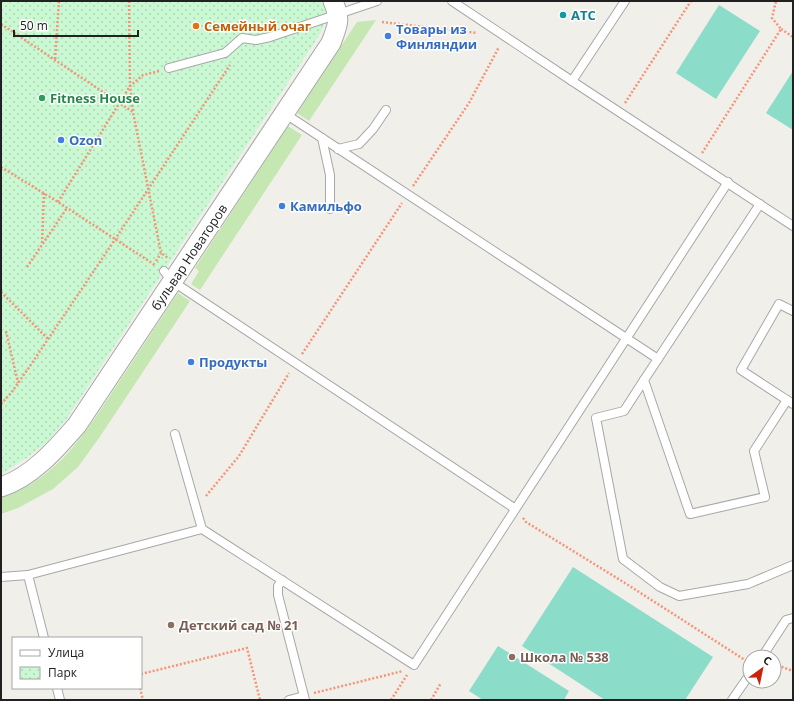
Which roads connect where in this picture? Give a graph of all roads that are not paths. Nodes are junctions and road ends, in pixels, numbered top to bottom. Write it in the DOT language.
graph roads {
  1 [pos="377,1"];
  2 [pos="452,1"];
  3 [pos="625,1"];
  4 [pos="336,7"];
  5 [pos="169,68"];
  6 [pos="572,81"];
  7 [pos="386,110"];
  8 [pos="284,113"];
  9 [pos="322,138"];
  10 [pos="338,149"];
  11 [pos="728,182"];
  12 [pos="760,204"];
  13 [pos="330,210"];
  14 [pos="793,226"];
  15 [pos="168,276"];
  16 [pos="793,312"];
  17 [pos="626,338"];
  18 [pos="658,359"];
  19 [pos="644,380"];
  20 [pos="790,402"];
  21 [pos="175,434"];
  22 [pos="1,487"];
  23 [pos="514,508"];
  24 [pos="202,529"];
  25 [pos="793,565"];
  26 [pos="28,575"];
  27 [pos="1,577"];
  28 [pos="282,580"];
  29 [pos="793,618"];
  30 [pos="44,637"];
  31 [pos="767,649"];
  32 [pos="742,686"];
  33 [pos="57,689"];
  34 [pos="304,698"];
  35 [pos="60,700"];
  36 [pos="289,700"];
  37 [pos="732,700"];
  1 -- 4 [label="lane"];
  2 -- 6 [label="lane"];
  3 -- 6 [label="lane"];
  4 -- 5 [label="lane"];
  4 -- 8 [label="street, бульвар Новаторов"];
  6 -- 11 [label="lane"];
  7 -- 10 [label="lane"];
  8 -- 9 [label="lane"];
  8 -- 15 [label="street, бульвар Новаторов"];
  9 -- 10 [label="lane"];
  9 -- 13 [label="lane"];
  10 -- 17 [label="lane"];
  11 -- 12 [label="lane"];
  11 -- 17 [label="lane"];
  12 -- 14 [label="lane"];
  12 -- 18 [label="lane"];
  15 -- 22 [label="street, бульвар Новаторов"];
  15 -- 23 [label="lane"];
  16 -- 20 [label="lane"];
  17 -- 18 [label="lane"];
  17 -- 23 [label="lane"];
  18 -- 19 [label="lane"];
  19 -- 20 [label="lane"];
  19 -- 25 [label="lane"];
  21 -- 24 [label="lane"];
  23 -- 28 [label="lane"];
  24 -- 26 [label="lane"];
  24 -- 28 [label="lane"];
  26 -- 27 [label="lane"];
  26 -- 30 [label="lane"];
  28 -- 34 [label="lane"];
  29 -- 31 [label="lane"];
  32 -- 37 [label="lane"];
  33 -- 35 [label="lane"];
  34 -- 36 [label="lane"];
}
